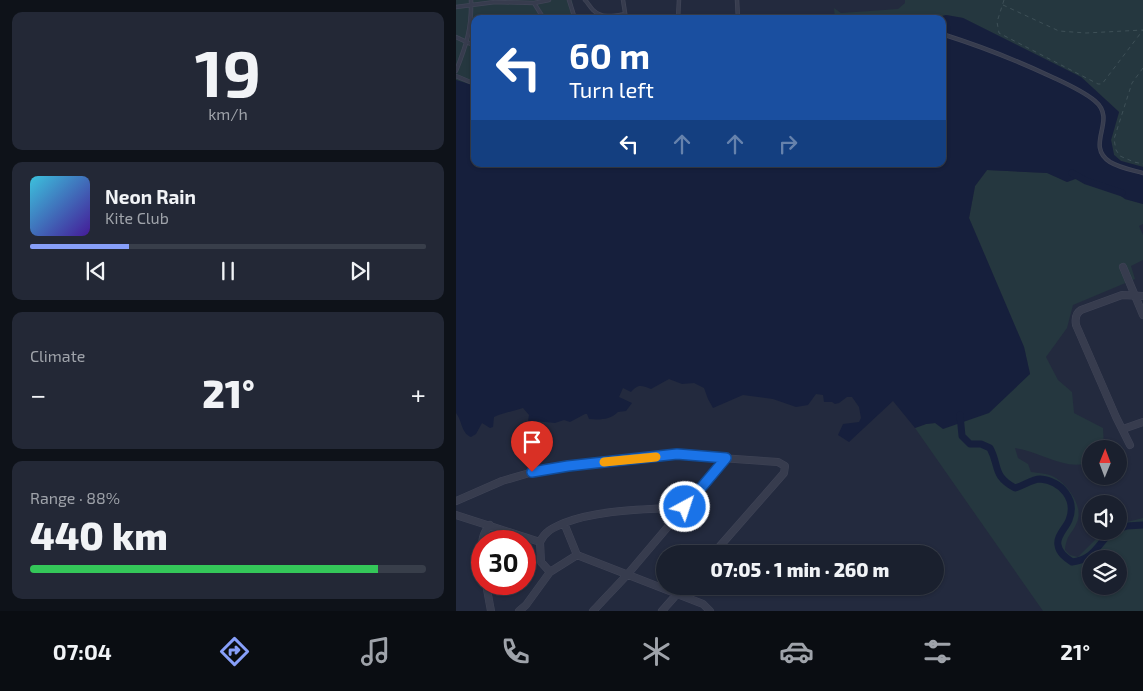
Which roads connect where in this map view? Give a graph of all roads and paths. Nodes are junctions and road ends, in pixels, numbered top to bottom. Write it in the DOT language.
graph roads {
  1 [pos="549,0"];
  2 [pos="569,0"];
  3 [pos="585,0"];
  4 [pos="623,0"];
  5 [pos="679,0"];
  6 [pos="736,0"];
  7 [pos="1004,0"];
  8 [pos="471,2"];
  9 [pos="534,3"];
  10 [pos="1002,5"];
  11 [pos="456,7"];
  12 [pos="541,14"];
  13 [pos="625,14"];
  14 [pos="472,15"];
  15 [pos="574,15"];
  16 [pos="600,15"];
  17 [pos="620,15"];
  18 [pos="678,15"];
  19 [pos="738,15"];
  20 [pos="471,24"];
  21 [pos="1143,30"];
  22 [pos="946,35"];
  23 [pos="456,36"];
  24 [pos="467,43"];
  25 [pos="471,44"];
  26 [pos="1143,68"];
  27 [pos="456,71"];
  28 [pos="456,76"];
  29 [pos="471,82"];
  30 [pos="1143,164"];
  31 [pos="1143,173"];
  32 [pos="1123,267"];
  33 [pos="1139,296"];
  34 [pos="1143,315"];
  35 [pos="1143,422"];
  36 [pos="1123,429"];
  37 [pos="1130,445"];
  38 [pos="726,458"];
  39 [pos="456,501"];
  40 [pos="685,507"];
  41 [pos="456,515"];
  42 [pos="564,523"];
  43 [pos="490,525"];
  44 [pos="486,530"];
  45 [pos="540,542"];
  46 [pos="721,545"];
  47 [pos="577,555"];
  48 [pos="550,572"];
  49 [pos="627,575"];
  50 [pos="656,587"];
  51 [pos="488,595"];
  52 [pos="677,595"];
  53 [pos="491,611"];
  54 [pos="519,611"];
  55 [pos="593,611"];
  56 [pos="662,611"];
  57 [pos="710,611"];
  1 -- 9 [label="lane"];
  2 -- 15 [label="lane"];
  3 -- 16 [label="lane"];
  4 -- 13 [label="lane"];
  5 -- 18 [label="lane"];
  6 -- 19 [label="lane"];
  7 -- 10 [label="path"];
  8 -- 9 [label="lane"];
  8 -- 11 [label="lane"];
  8 -- 14 [label="lane"];
  9 -- 12 [label="lane"];
  10 -- 21 [label="path"];
  10 -- 21 [label="path"];
  13 -- 17 [label="lane"];
  20 -- 24 [label="lane"];
  22 -- 31 [label="lane"];
  23 -- 24 [label="lane"];
  24 -- 25 [label="lane"];
  24 -- 27 [label="lane"];
  26 -- 30 [label="path"];
  28 -- 29 [label="lane"];
  32 -- 33 [label="street"];
  33 -- 34 [label="street"];
  33 -- 36 [label="street"];
  35 -- 36 [label="street"];
  36 -- 37 [label="street"];
  38 -- 39 [label="street"];
  38 -- 40 [label="street"];
  38 -- 46 [label="street"];
  40 -- 42 [label="street"];
  40 -- 49 [label="street"];
  41 -- 43 [label="street"];
  42 -- 45 [label="street"];
  42 -- 47 [label="street"];
  43 -- 44 [label="street"];
  43 -- 45 [label="street"];
  45 -- 48 [label="street"];
  47 -- 48 [label="street"];
  47 -- 49 [label="street"];
  48 -- 54 [label="street"];
  49 -- 50 [label="street"];
  49 -- 55 [label="street"];
  51 -- 53 [label="street"];
  52 -- 56 [label="street"];
  52 -- 57 [label="street"];
}
